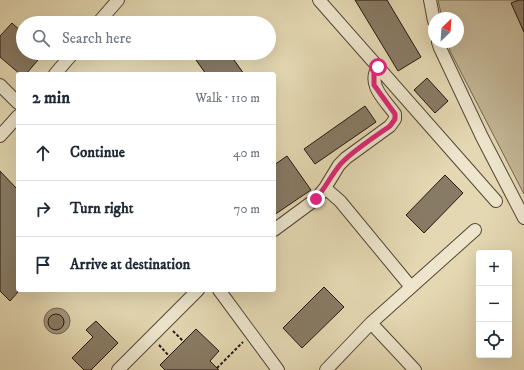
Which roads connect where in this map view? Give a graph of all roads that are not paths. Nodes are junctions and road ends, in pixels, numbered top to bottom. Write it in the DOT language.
graph roads {
  1 [pos="118,0"];
  2 [pos="319,0"];
  3 [pos="430,0"];
  4 [pos="432,12"];
  5 [pos="104,16"];
  6 [pos="440,48"];
  7 [pos="69,60"];
  8 [pos="378,67"];
  9 [pos="61,72"];
  10 [pos="0,86"];
  11 [pos="16,101"];
  12 [pos="16,118"];
  13 [pos="0,136"];
  14 [pos="325,188"];
  15 [pos="496,201"];
  16 [pos="524,218"];
  17 [pos="276,229"];
  18 [pos="475,230"];
  19 [pos="411,287"];
  20 [pos="196,292"];
  21 [pos="220,292"];
  22 [pos="371,323"];
  23 [pos="118,370"];
  24 [pos="278,370"];
  25 [pos="326,370"];
  26 [pos="415,370"];
  1 -- 5 [label="street"];
  2 -- 8 [label="street"];
  3 -- 4 [label="street"];
  6 -- 16 [label="street"];
  7 -- 9 [label="street"];
  8 -- 14 [label="street"];
  8 -- 15 [label="street"];
  10 -- 11 [label="street"];
  12 -- 13 [label="street"];
  14 -- 17 [label="street"];
  14 -- 19 [label="street"];
  18 -- 19 [label="street"];
  19 -- 22 [label="street"];
  20 -- 23 [label="street"];
  21 -- 24 [label="street"];
  22 -- 25 [label="street"];
  22 -- 26 [label="street"];
}
